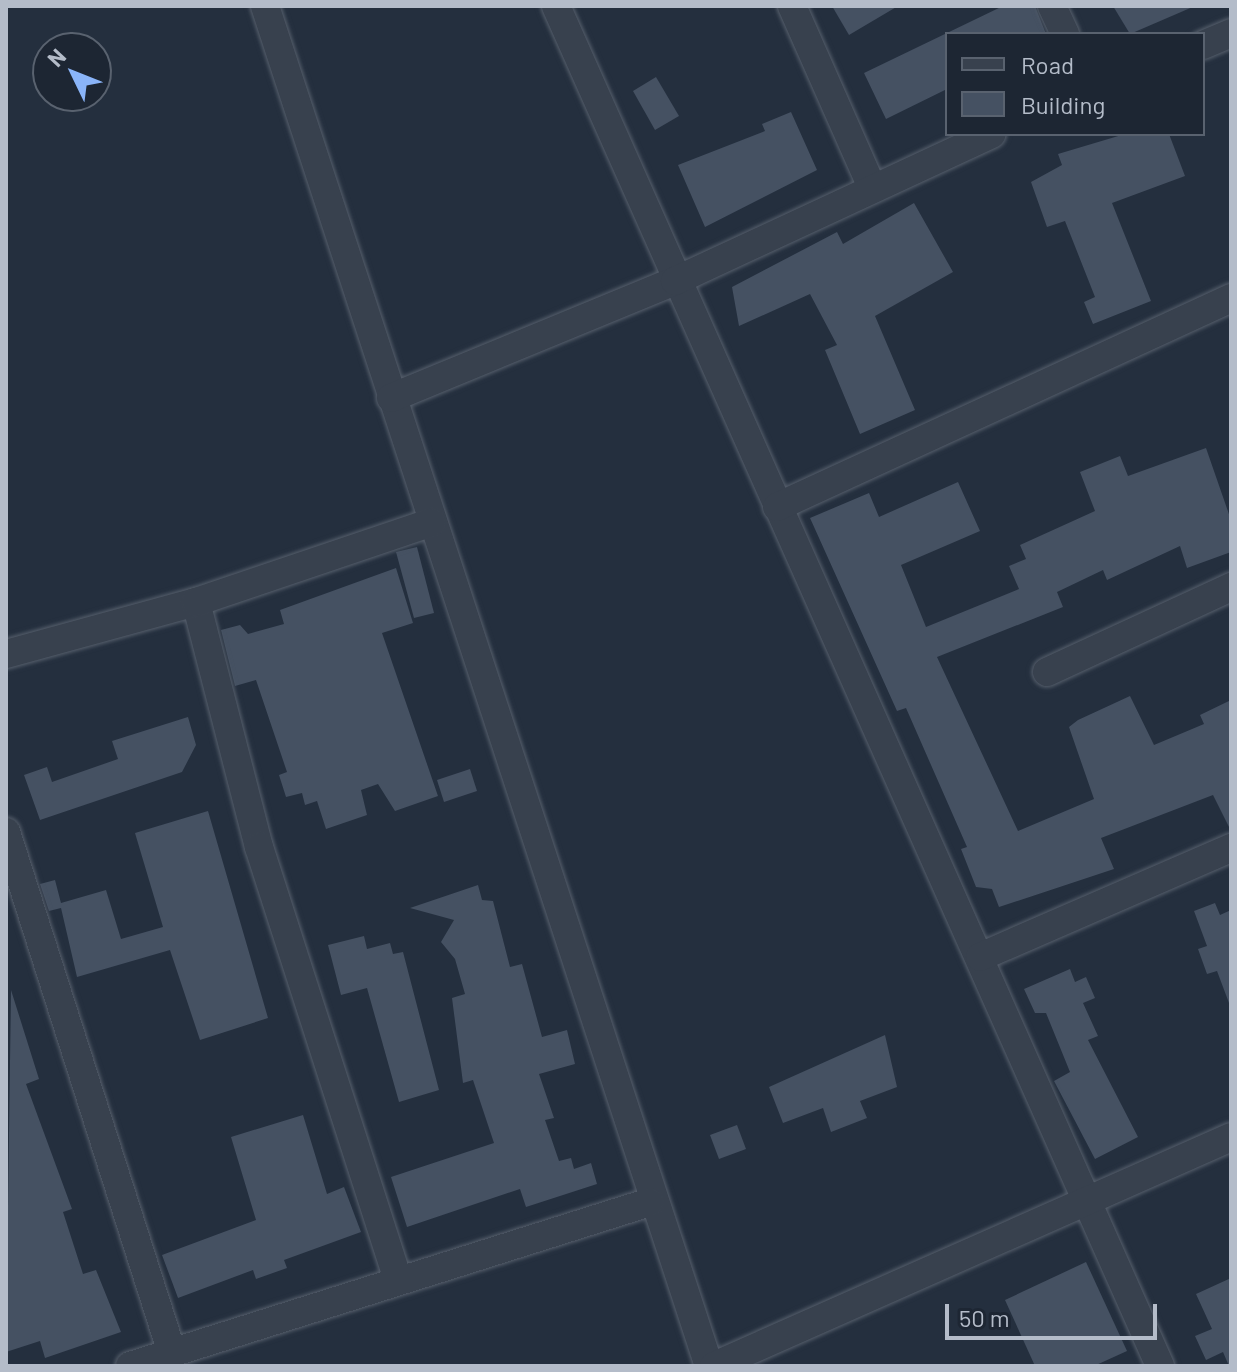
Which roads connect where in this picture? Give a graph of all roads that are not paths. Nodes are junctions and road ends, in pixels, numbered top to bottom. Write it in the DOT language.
graph roads {
  1 [pos="265,6"];
  2 [pos="556,6"];
  3 [pos="792,6"];
  4 [pos="1052,6"];
  5 [pos="1064,32"];
  6 [pos="1231,33"];
  7 [pos="1205,44"];
  8 [pos="987,136"];
  9 [pos="872,187"];
  10 [pos="675,281"];
  11 [pos="1231,298"];
  12 [pos="391,398"];
  13 [pos="777,507"];
  14 [pos="432,522"];
  15 [pos="1231,587"];
  16 [pos="196,602"];
  17 [pos="6,654"];
  18 [pos="1047,672"];
  19 [pos="6,832"];
  20 [pos="1231,848"];
  21 [pos="980,957"];
  22 [pos="1231,1137"];
  23 [pos="1086,1199"];
  24 [pos="650,1202"];
  25 [pos="398,1279"];
  26 [pos="180,1357"];
  27 [pos="130,1366"];
  28 [pos="712,1366"];
  29 [pos="1160,1366"];
  1 -- 12 [label="street"];
  2 -- 10 [label="street"];
  3 -- 9 [label="street"];
  4 -- 5 [label="street"];
  6 -- 7 [label="street"];
  8 -- 9 [label="street"];
  9 -- 10 [label="street"];
  10 -- 12 [label="street"];
  10 -- 13 [label="street"];
  11 -- 13 [label="street"];
  12 -- 14 [label="street"];
  13 -- 21 [label="street"];
  14 -- 16 [label="street"];
  14 -- 24 [label="street"];
  15 -- 18 [label="street"];
  16 -- 17 [label="street"];
  16 -- 25 [label="street"];
  19 -- 26 [label="street"];
  20 -- 21 [label="street"];
  21 -- 23 [label="street"];
  22 -- 23 [label="street"];
  23 -- 28 [label="street"];
  23 -- 29 [label="street"];
  24 -- 25 [label="street"];
  24 -- 28 [label="street"];
  25 -- 26 [label="street"];
  26 -- 27 [label="street"];
}
